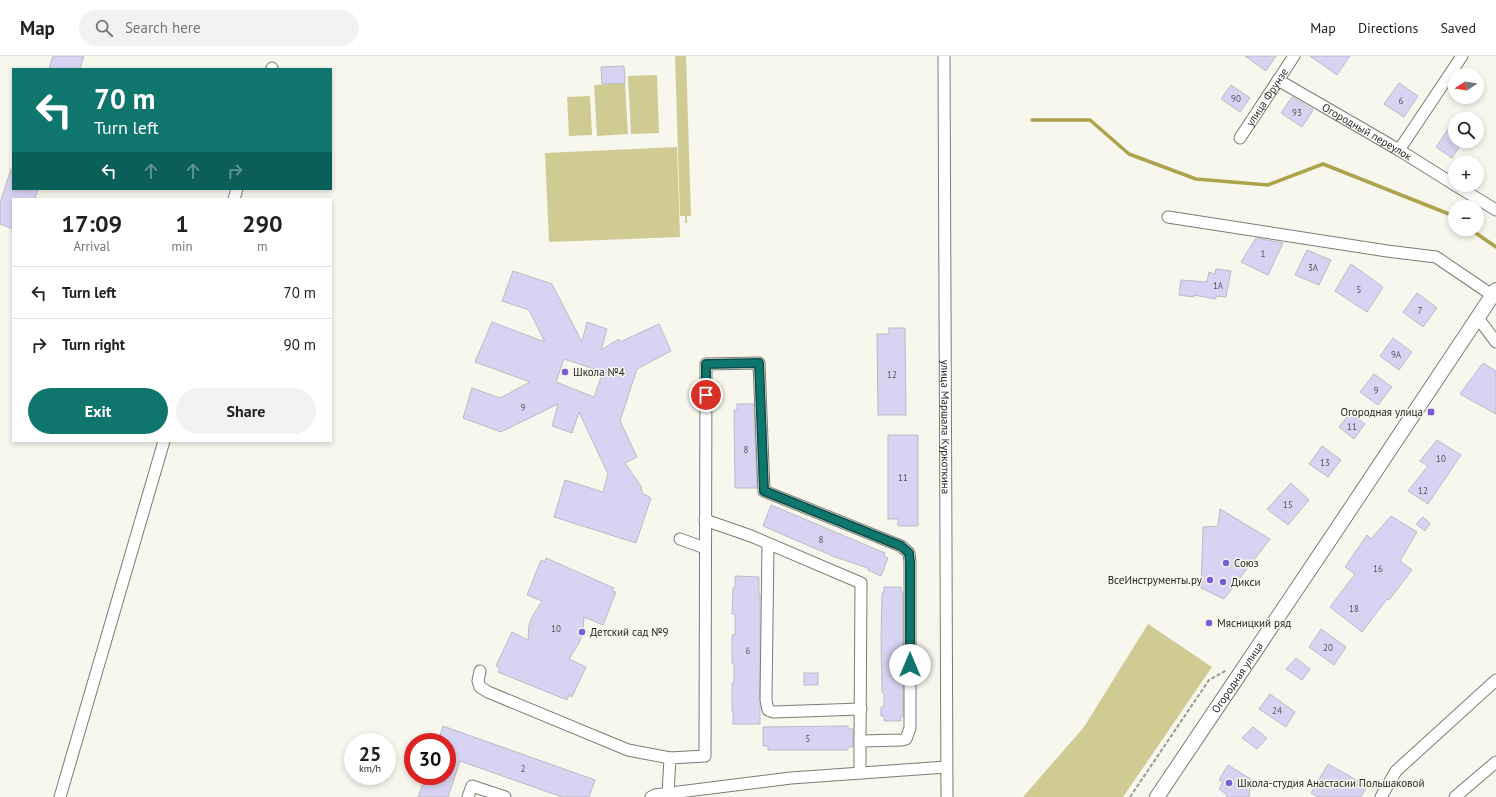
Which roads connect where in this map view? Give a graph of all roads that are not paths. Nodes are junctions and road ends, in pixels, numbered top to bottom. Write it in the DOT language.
graph roads {
  1 [pos="944,56"];
  2 [pos="1294,56"];
  3 [pos="1462,56"];
  4 [pos="1278,80"];
  5 [pos="1240,138"];
  6 [pos="1399,150"];
  7 [pos="1448,181"];
  8 [pos="1466,192"];
  9 [pos="1496,210"];
  10 [pos="1168,217"];
  11 [pos="1494,293"];
  12 [pos="1478,318"];
  13 [pos="1496,342"];
  14 [pos="164,442"];
  15 [pos="705,520"];
  16 [pos="680,539"];
  17 [pos="768,544"];
  18 [pos="705,548"];
  19 [pos="480,671"];
  20 [pos="1496,680"];
  21 [pos="861,709"];
  22 [pos="860,741"];
  23 [pos="670,758"];
  24 [pos="1494,766"];
  25 [pos="946,768"];
  26 [pos="860,774"];
  27 [pos="668,794"];
  28 [pos="60,797"];
  29 [pos="468,797"];
  30 [pos="505,797"];
  31 [pos="650,797"];
  32 [pos="946,797"];
  33 [pos="1157,797"];
  34 [pos="1381,797"];
  35 [pos="1455,797"];
  1 -- 25 [label="street, улица Маршала Куркоткина"];
  2 -- 4 [label="street, улица Фрунзе"];
  3 -- 6 [label="street"];
  4 -- 5 [label="street, улица Фрунзе"];
  4 -- 6 [label="street, Огородный переулок"];
  6 -- 7 [label="street, Огородный переулок"];
  8 -- 9 [label="street, Огородный переулок"];
  10 -- 11 [label="street"];
  11 -- 12 [label="main road, Огородная улица"];
  12 -- 13 [label="street"];
  12 -- 33 [label="main road, Огородная улица"];
  14 -- 28 [label="street"];
  15 -- 17 [label="street"];
  15 -- 18 [label="street"];
  15 -- 22 [label="street"];
  16 -- 18 [label="street"];
  17 -- 21 [label="street"];
  17 -- 21 [label="street"];
  18 -- 23 [label="street"];
  19 -- 23 [label="street"];
  20 -- 34 [label="street"];
  21 -- 22 [label="street"];
  22 -- 26 [label="street"];
  23 -- 27 [label="street"];
  24 -- 35 [label="street"];
  25 -- 26 [label="street"];
  25 -- 32 [label="street, улица Маршала Куркоткина"];
  26 -- 27 [label="street"];
  27 -- 31 [label="street"];
  29 -- 30 [label="street"];
}
